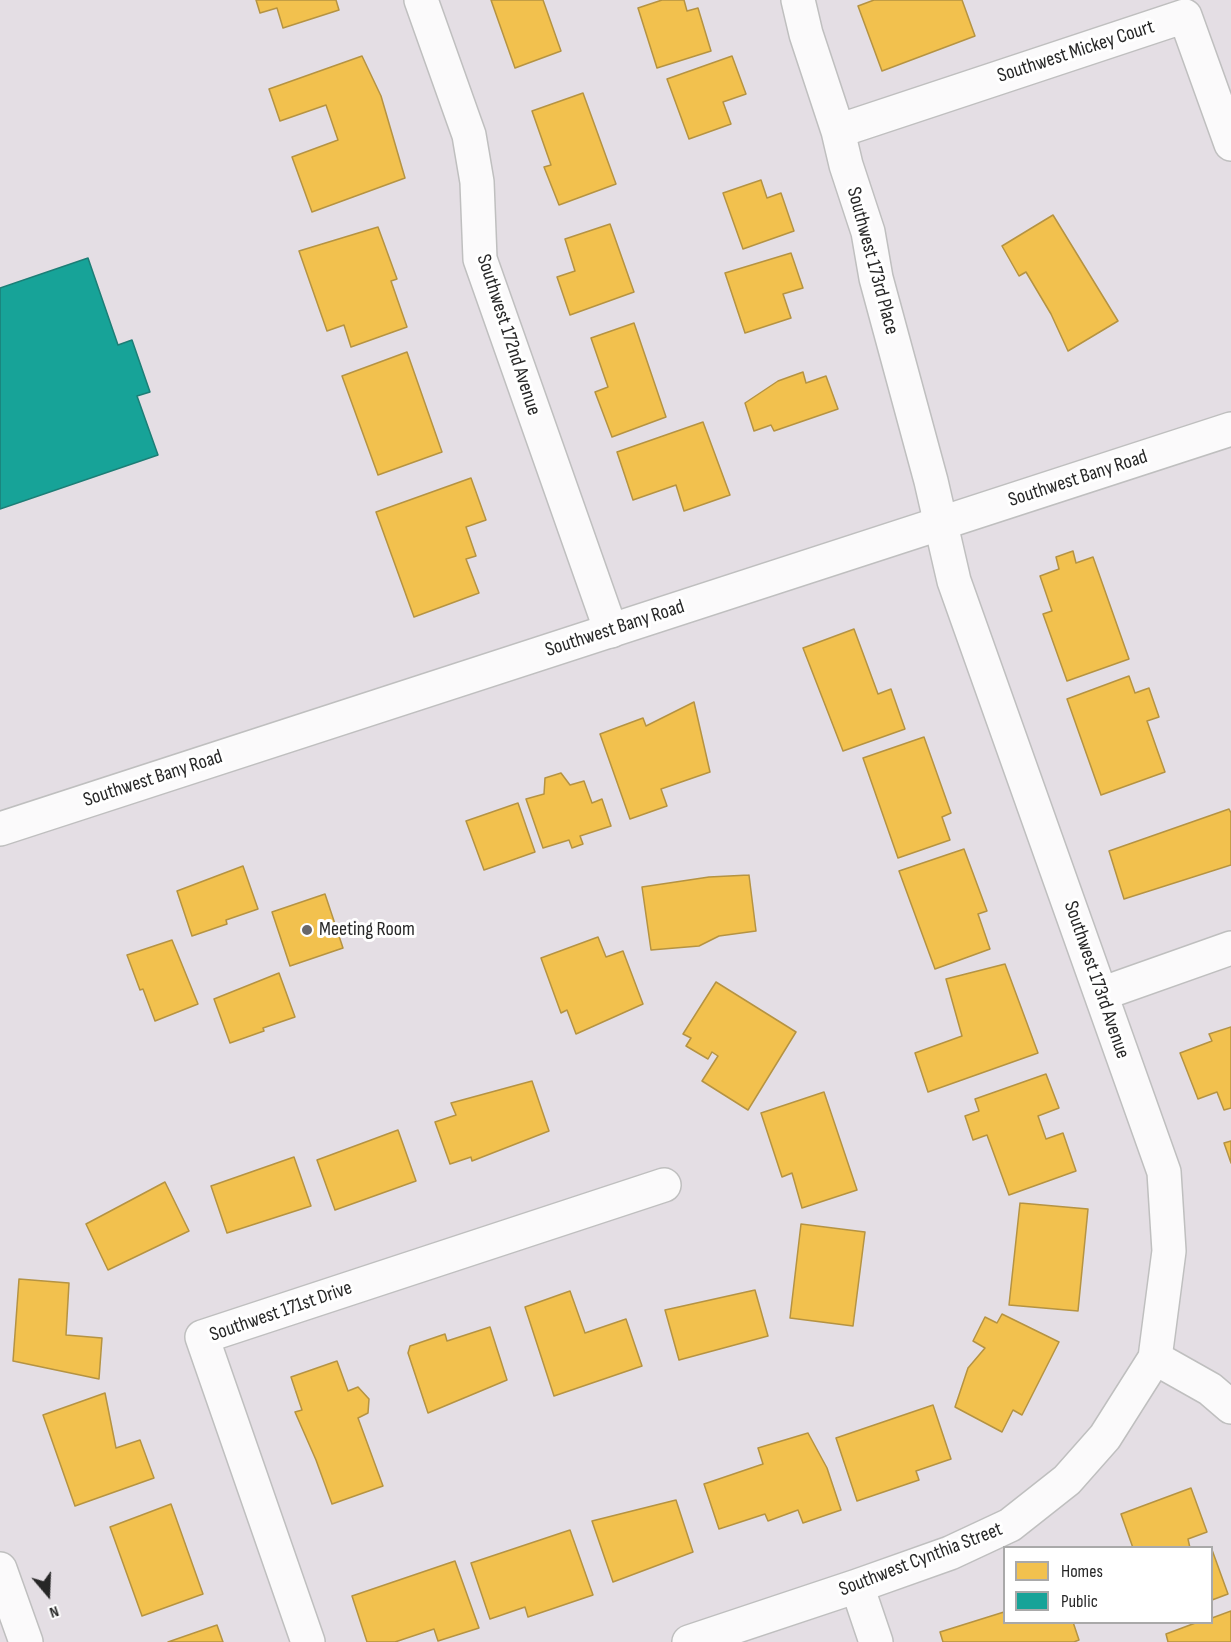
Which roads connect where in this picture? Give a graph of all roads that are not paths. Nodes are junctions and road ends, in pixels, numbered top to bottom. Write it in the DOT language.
graph roads {
  1 [pos="421,0"];
  2 [pos="798,0"];
  3 [pos="838,131"];
  4 [pos="1231,144"];
  5 [pos="1231,429"];
  6 [pos="940,525"];
  7 [pos="611,631"];
  8 [pos="0,829"];
  9 [pos="1231,948"];
  10 [pos="1101,994"];
  11 [pos="664,1185"];
  12 [pos="1155,1358"];
  13 [pos="1231,1407"];
  14 [pos="0,1569"];
  15 [pos="857,1586"];
  16 [pos="21,1641"];
  17 [pos="308,1642"];
  18 [pos="688,1642"];
  19 [pos="876,1642"];
  1 -- 7 [label="street, Southwest 172nd Avenue"];
  2 -- 3 [label="street, Southwest 173rd Place"];
  3 -- 4 [label="street, Southwest Mickey Court"];
  3 -- 6 [label="street, Southwest 173rd Place"];
  5 -- 6 [label="street, Southwest Bany Road"];
  6 -- 7 [label="street, Southwest Bany Road"];
  6 -- 10 [label="street, Southwest 173rd Avenue"];
  7 -- 8 [label="street, Southwest Bany Road"];
  9 -- 10 [label="street"];
  10 -- 12 [label="street, Southwest 173rd Avenue"];
  11 -- 17 [label="street, Southwest 171st Drive"];
  12 -- 13 [label="street"];
  12 -- 15 [label="street, Southwest Cynthia Street"];
  14 -- 16 [label="street"];
  15 -- 18 [label="street, Southwest Cynthia Street"];
  15 -- 19 [label="street"];
}
